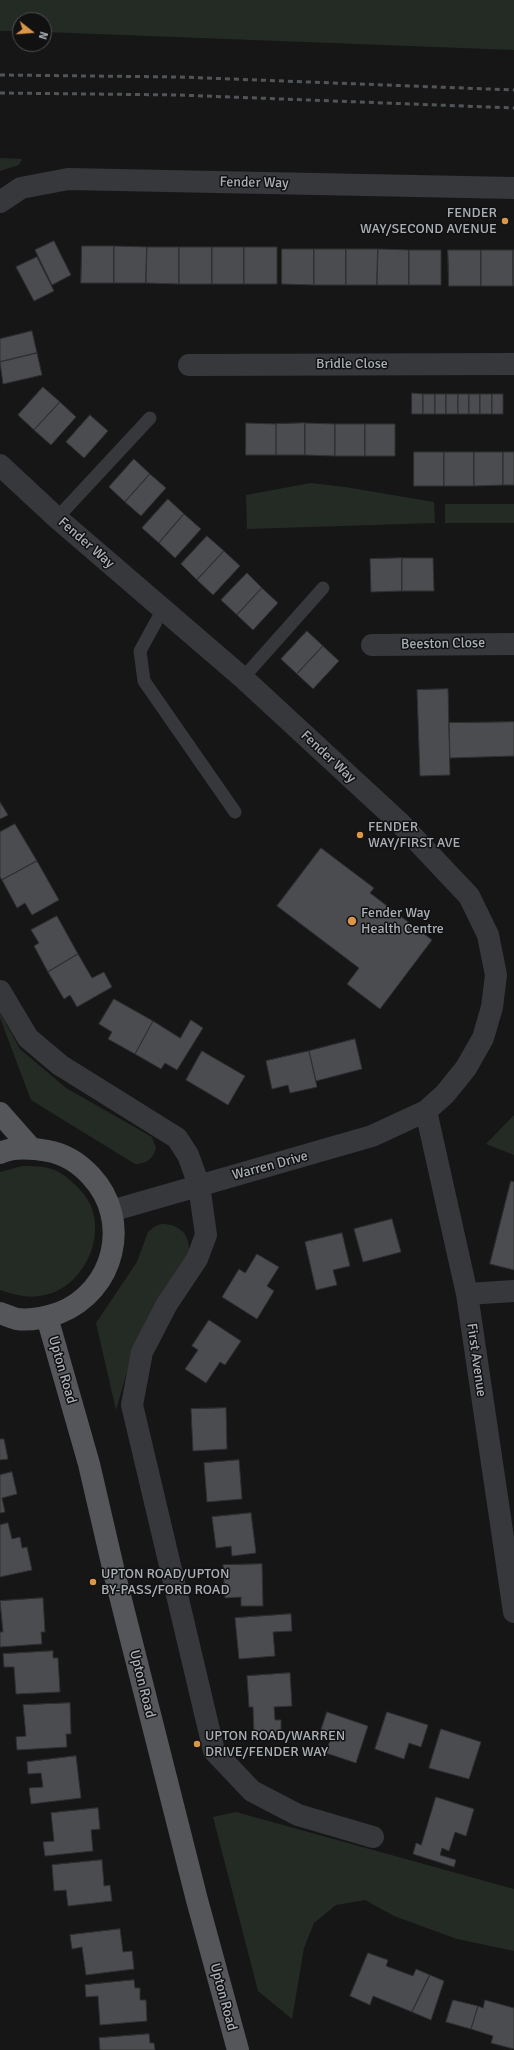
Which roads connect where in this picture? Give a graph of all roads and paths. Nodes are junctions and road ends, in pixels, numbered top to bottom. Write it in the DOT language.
graph roads {
  1 [pos="514,188"];
  2 [pos="0,202"];
  3 [pos="514,364"];
  4 [pos="189,365"];
  5 [pos="150,418"];
  6 [pos="0,465"];
  7 [pos="57,518"];
  8 [pos="323,588"];
  9 [pos="163,609"];
  10 [pos="514,644"];
  11 [pos="372,645"];
  12 [pos="243,678"];
  13 [pos="235,812"];
  14 [pos="0,991"];
  15 [pos="426,1111"];
  16 [pos="0,1113"];
  17 [pos="30,1147"];
  18 [pos="0,1153"];
  19 [pos="199,1185"];
  20 [pos="112,1211"];
  21 [pos="514,1291"];
  22 [pos="467,1294"];
  23 [pos="0,1314"];
  24 [pos="47,1317"];
  25 [pos="508,1536"];
  26 [pos="514,1612"];
  27 [pos="373,1837"];
  28 [pos="238,2050"];
  1 -- 2 [label="street, Fender Way"];
  3 -- 4 [label="street, Bridle Close"];
  5 -- 7 [label="lane"];
  6 -- 7 [label="street, Fender Way"];
  7 -- 9 [label="street, Fender Way"];
  8 -- 12 [label="lane"];
  9 -- 12 [label="street, Fender Way"];
  9 -- 13 [label="lane"];
  10 -- 11 [label="street, Beeston Close"];
  12 -- 15 [label="street, Fender Way"];
  14 -- 19 [label="street"];
  15 -- 19 [label="street, Warren Drive"];
  15 -- 22 [label="street, First Avenue"];
  16 -- 17 [label="main road"];
  17 -- 18 [label="main road"];
  17 -- 20 [label="main road"];
  19 -- 20 [label="street, Warren Drive"];
  19 -- 27 [label="street"];
  20 -- 24 [label="main road"];
  21 -- 22 [label="street"];
  22 -- 25 [label="street, First Avenue"];
  23 -- 24 [label="main road"];
  24 -- 28 [label="main road, Upton Road"];
  25 -- 26 [label="street, First Avenue"];
}
